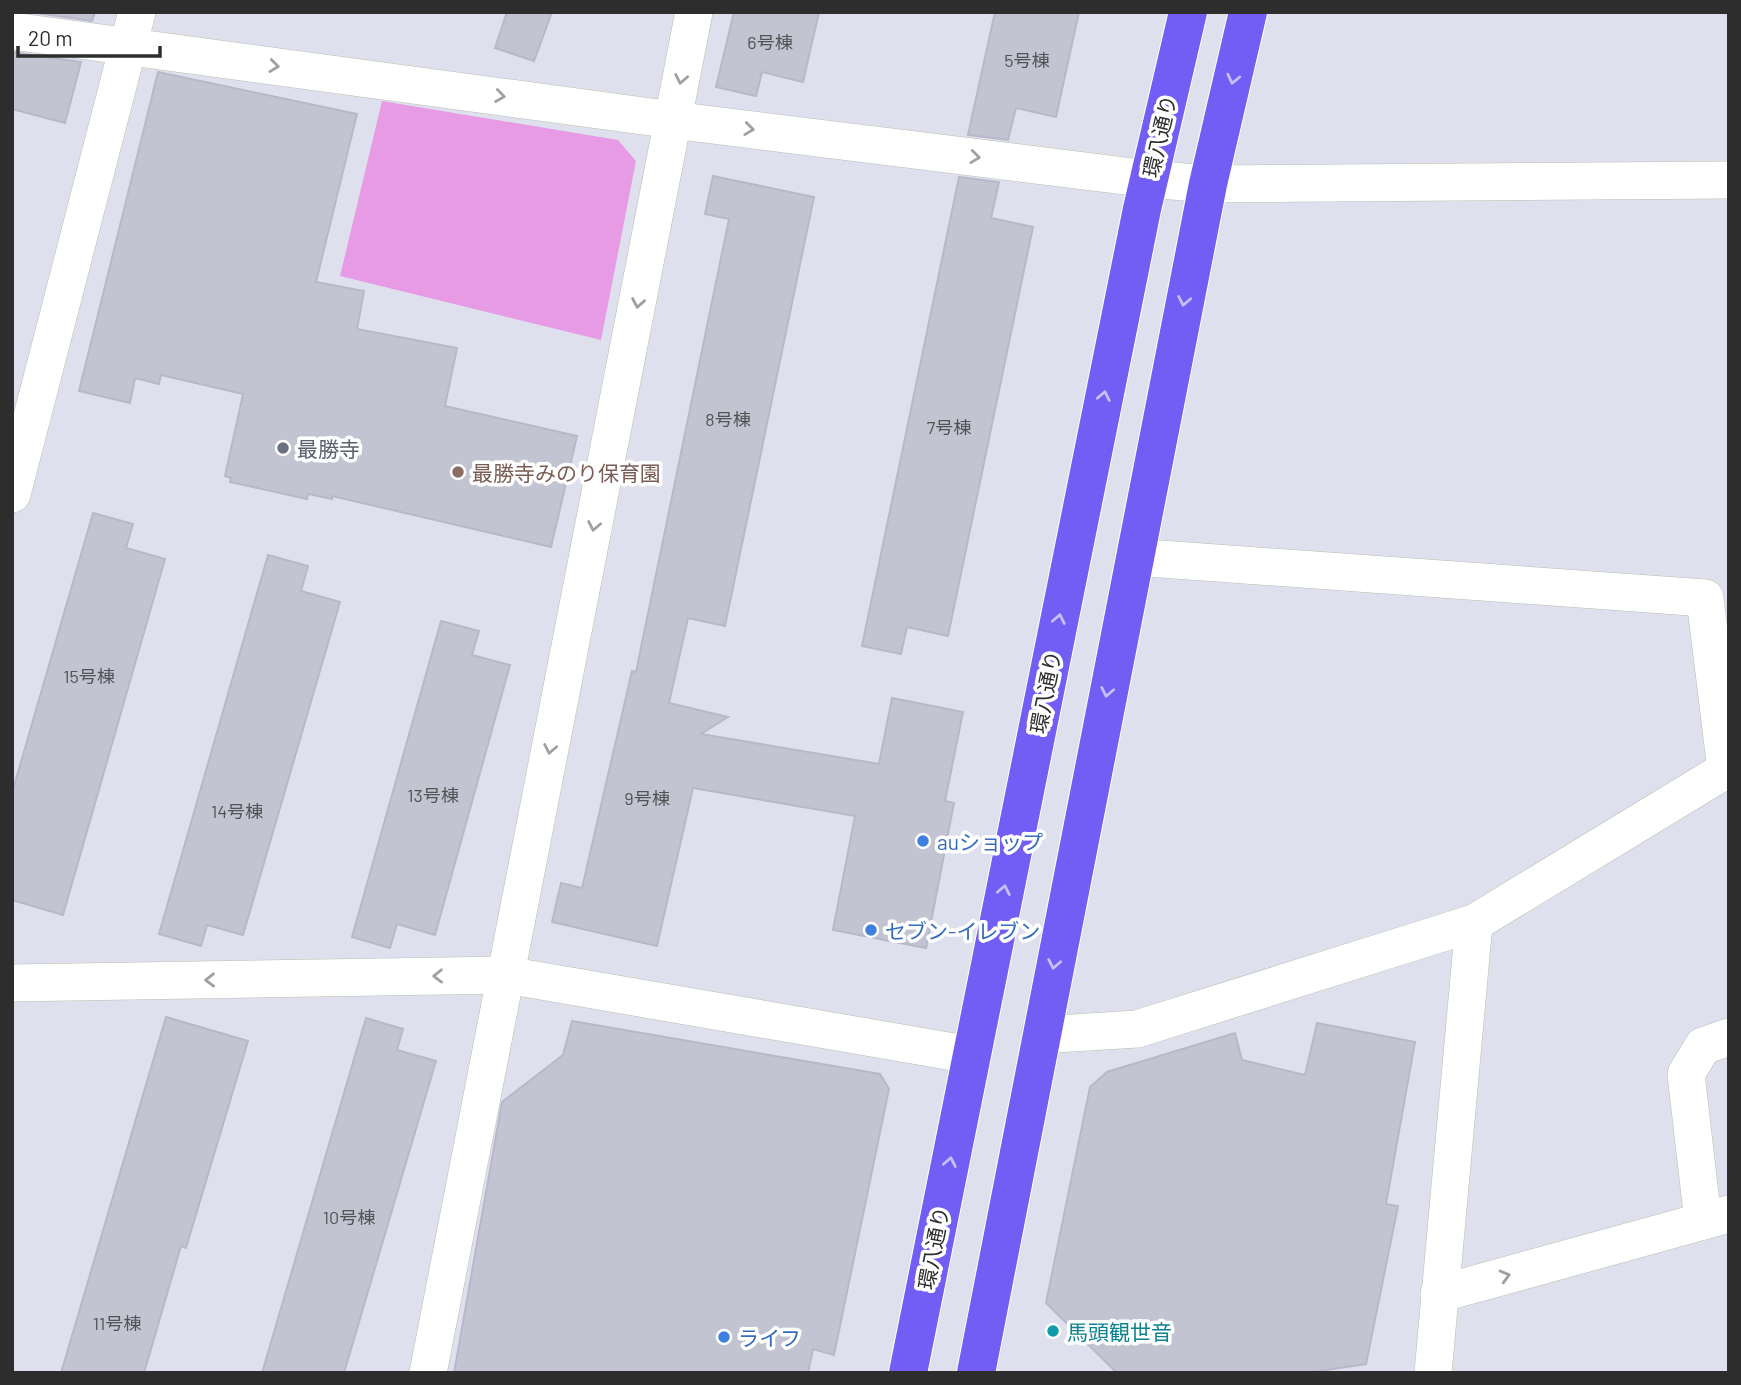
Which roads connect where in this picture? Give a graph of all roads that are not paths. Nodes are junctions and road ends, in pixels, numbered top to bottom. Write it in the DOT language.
graph roads {
  1 [pos="694,12"];
  2 [pos="1188,12"];
  3 [pos="1248,12"];
  4 [pos="132,29"];
  5 [pos="12,31"];
  6 [pos="673,120"];
  7 [pos="1149,179"];
  8 [pos="1729,180"];
  9 [pos="1208,184"];
  10 [pos="12,494"];
  11 [pos="1133,557"];
  12 [pos="1727,769"];
  13 [pos="1474,923"];
  14 [pos="506,975"];
  15 [pos="12,983"];
  16 [pos="1040,1035"];
  17 [pos="1729,1037"];
  18 [pos="971,1055"];
  19 [pos="1716,1218"];
  20 [pos="1439,1294"];
  21 [pos="428,1373"];
  22 [pos="908,1373"];
  23 [pos="976,1373"];
  24 [pos="1433,1373"];
  1 -- 6 [label="street, one-way"];
  2 -- 7 [label="main road, 環八通り"];
  3 -- 9 [label="main road, one-way"];
  4 -- 5 [label="street"];
  4 -- 6 [label="street, one-way"];
  4 -- 10 [label="street"];
  6 -- 7 [label="street, one-way"];
  6 -- 14 [label="street, one-way"];
  7 -- 9 [label="street"];
  18 -- 7 [label="main road, 環八通り, one-way"];
  8 -- 9 [label="street"];
  9 -- 11 [label="main road, one-way"];
  11 -- 12 [label="street"];
  11 -- 16 [label="main road, one-way"];
  12 -- 13 [label="street"];
  13 -- 16 [label="street"];
  13 -- 20 [label="street"];
  14 -- 15 [label="street, one-way"];
  14 -- 18 [label="street"];
  14 -- 21 [label="street"];
  16 -- 23 [label="main road"];
  17 -- 19 [label="street"];
  22 -- 18 [label="main road, 環八通り, one-way"];
  20 -- 19 [label="street, one-way"];
  20 -- 24 [label="street"];
}
